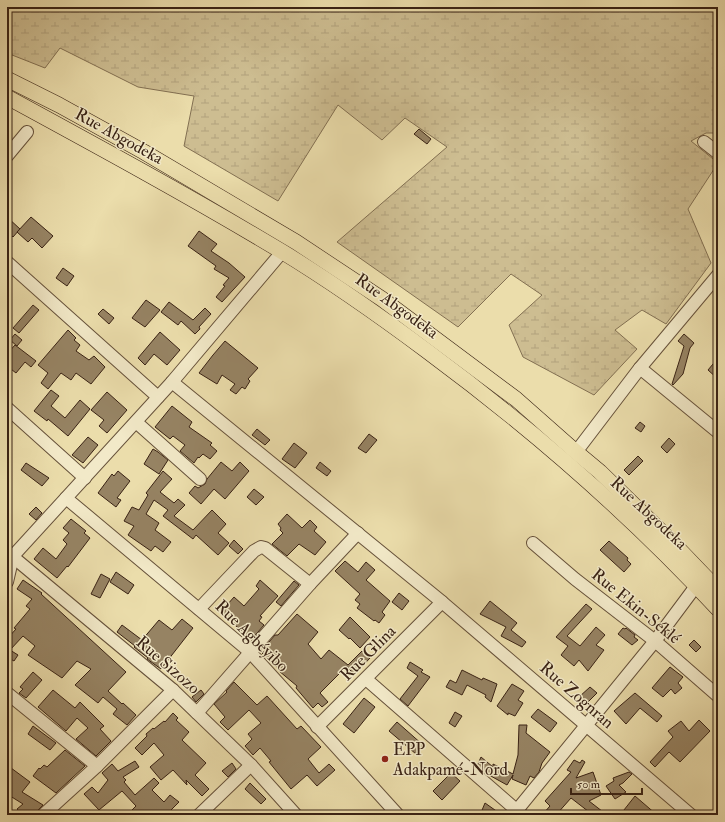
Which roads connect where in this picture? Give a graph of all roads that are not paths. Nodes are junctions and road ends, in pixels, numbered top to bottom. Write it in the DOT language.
graph roads {
  1 [pos="7,79"];
  2 [pos="7,97"];
  3 [pos="27,132"];
  4 [pos="704,142"];
  5 [pos="718,153"];
  6 [pos="7,156"];
  7 [pos="282,252"];
  8 [pos="7,262"];
  9 [pos="718,275"];
  10 [pos="713,289"];
  11 [pos="640,368"];
  12 [pos="172,382"];
  13 [pos="158,397"];
  14 [pos="7,408"];
  15 [pos="136,422"];
  16 [pos="718,432"];
  17 [pos="576,452"];
  18 [pos="85,478"];
  19 [pos="200,479"];
  20 [pos="66,498"];
  21 [pos="358,533"];
  22 [pos="533,543"];
  23 [pos="10,554"];
  24 [pos="7,582"];
  25 [pos="310,584"];
  26 [pos="696,586"];
  27 [pos="718,590"];
  28 [pos="442,602"];
  29 [pos="198,609"];
  30 [pos="718,609"];
  31 [pos="655,641"];
  32 [pos="250,652"];
  33 [pos="366,679"];
  34 [pos="173,690"];
  35 [pos="7,693"];
  36 [pos="718,696"];
  37 [pos="197,713"];
  38 [pos="586,726"];
  39 [pos="317,727"];
  40 [pos="97,766"];
  41 [pos="251,766"];
  42 [pos="518,813"];
  43 [pos="43,815"];
  44 [pos="199,815"];
  45 [pos="296,815"];
  46 [pos="398,815"];
  47 [pos="691,815"];
  1 -- 17 [label="main road, Rue Abgodeka"];
  2 -- 7 [label="main road, Rue Abgodeka"];
  3 -- 6 [label="street"];
  4 -- 5 [label="street"];
  7 -- 12 [label="street"];
  7 -- 26 [label="main road, Rue Abgodeka"];
  8 -- 13 [label="street"];
  9 -- 10 [label="street"];
  10 -- 11 [label="street"];
  11 -- 16 [label="street"];
  11 -- 17 [label="street"];
  12 -- 13 [label="street"];
  12 -- 21 [label="street, Rue Zognran"];
  13 -- 15 [label="street"];
  14 -- 18 [label="street"];
  15 -- 18 [label="street"];
  15 -- 19 [label="street"];
  17 -- 27 [label="main road, Rue Abgodeka"];
  18 -- 20 [label="street"];
  20 -- 23 [label="street"];
  20 -- 29 [label="street, Rue Agbéyibo"];
  21 -- 25 [label="street"];
  21 -- 28 [label="street, Rue Zognran"];
  22 -- 31 [label="street, Rue Ekin-Séklé"];
  23 -- 24 [label="street"];
  23 -- 34 [label="street, Rue Sizozo"];
  25 -- 29 [label="street"];
  25 -- 32 [label="street"];
  26 -- 30 [label="main road, Rue Abgodeka"];
  26 -- 31 [label="street"];
  28 -- 33 [label="street, Rue Glina"];
  28 -- 38 [label="street, Rue Zognran"];
  29 -- 32 [label="street, Rue Agbéyibo"];
  31 -- 36 [label="street, Rue Ekin-Séklé"];
  31 -- 38 [label="street"];
  32 -- 37 [label="street"];
  32 -- 39 [label="street, Rue Agbéyibo"];
  33 -- 39 [label="street, Rue Glina"];
  33 -- 42 [label="street"];
  34 -- 37 [label="street, Rue Sizozo"];
  34 -- 40 [label="street"];
  35 -- 40 [label="street"];
  37 -- 41 [label="street, Rue Sizozo"];
  38 -- 42 [label="street"];
  38 -- 47 [label="street, Rue Zognran"];
  39 -- 46 [label="street, Rue Agbéyibo"];
  40 -- 43 [label="street"];
  41 -- 44 [label="street"];
  41 -- 45 [label="street, Rue Sizozo"];
}
